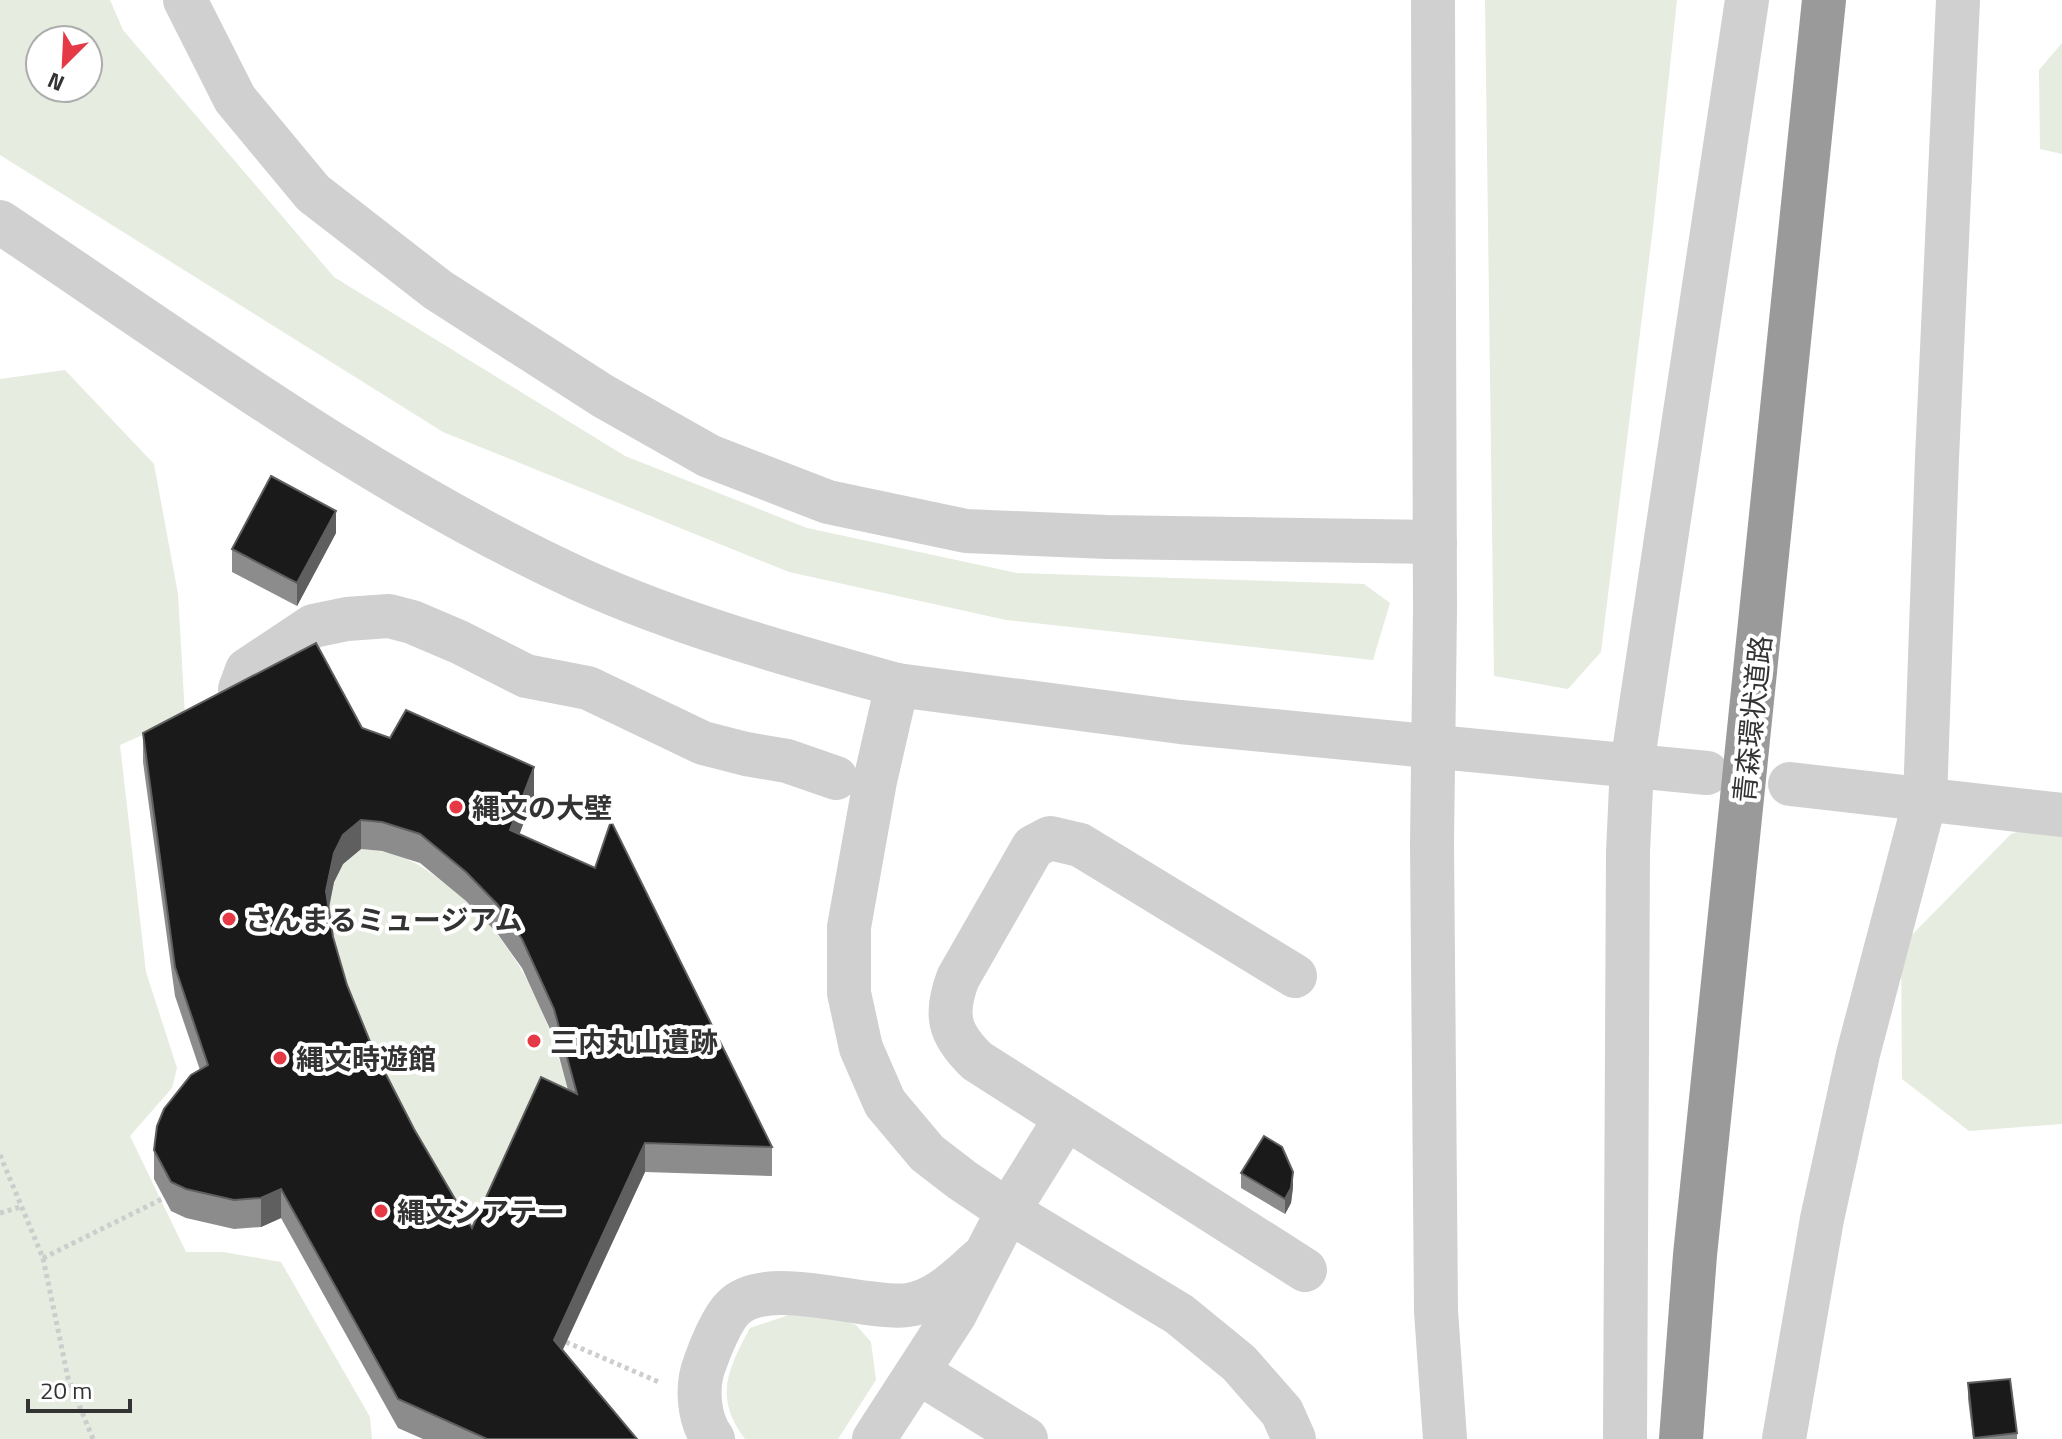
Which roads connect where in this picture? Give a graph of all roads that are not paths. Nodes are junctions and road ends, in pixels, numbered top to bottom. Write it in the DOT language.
graph roads {
  1 [pos="185,0"];
  2 [pos="1433,0"];
  3 [pos="1747,0"];
  4 [pos="1824,0"];
  5 [pos="1958,0"];
  6 [pos="0,222"];
  7 [pos="1435,542"];
  8 [pos="897,685"];
  9 [pos="240,689"];
  10 [pos="1632,765"];
  11 [pos="1707,773"];
  12 [pos="836,778"];
  13 [pos="1790,784"];
  14 [pos="1925,800"];
  15 [pos="2062,815"];
  16 [pos="1295,976"];
  17 [pos="1066,1118"];
  18 [pos="1008,1211"];
  19 [pos="984,1256"];
  20 [pos="1305,1270"];
  21 [pos="918,1372"];
  22 [pos="974,1425"];
  23 [pos="713,1439"];
  24 [pos="874,1439"];
  25 [pos="1026,1439"];
  26 [pos="1294,1439"];
  27 [pos="1445,1439"];
  28 [pos="1625,1439"];
  29 [pos="1681,1439"];
  30 [pos="1784,1439"];
  1 -- 7 [label="street"];
  2 -- 7 [label="street"];
  3 -- 10 [label="street"];
  4 -- 29 [label="highway, 青森環状道路"];
  5 -- 14 [label="street"];
  6 -- 8 [label="street"];
  7 -- 27 [label="street, bridge"];
  8 -- 10 [label="street"];
  8 -- 18 [label="street"];
  9 -- 12 [label="street"];
  10 -- 11 [label="street"];
  10 -- 28 [label="street"];
  13 -- 14 [label="street"];
  14 -- 15 [label="street"];
  14 -- 30 [label="street"];
  16 -- 17 [label="street"];
  17 -- 18 [label="street"];
  17 -- 20 [label="street"];
  18 -- 19 [label="street"];
  18 -- 26 [label="street"];
  19 -- 21 [label="street"];
  19 -- 23 [label="street"];
  21 -- 22 [label="street"];
  21 -- 24 [label="street"];
  22 -- 25 [label="street"];
}
